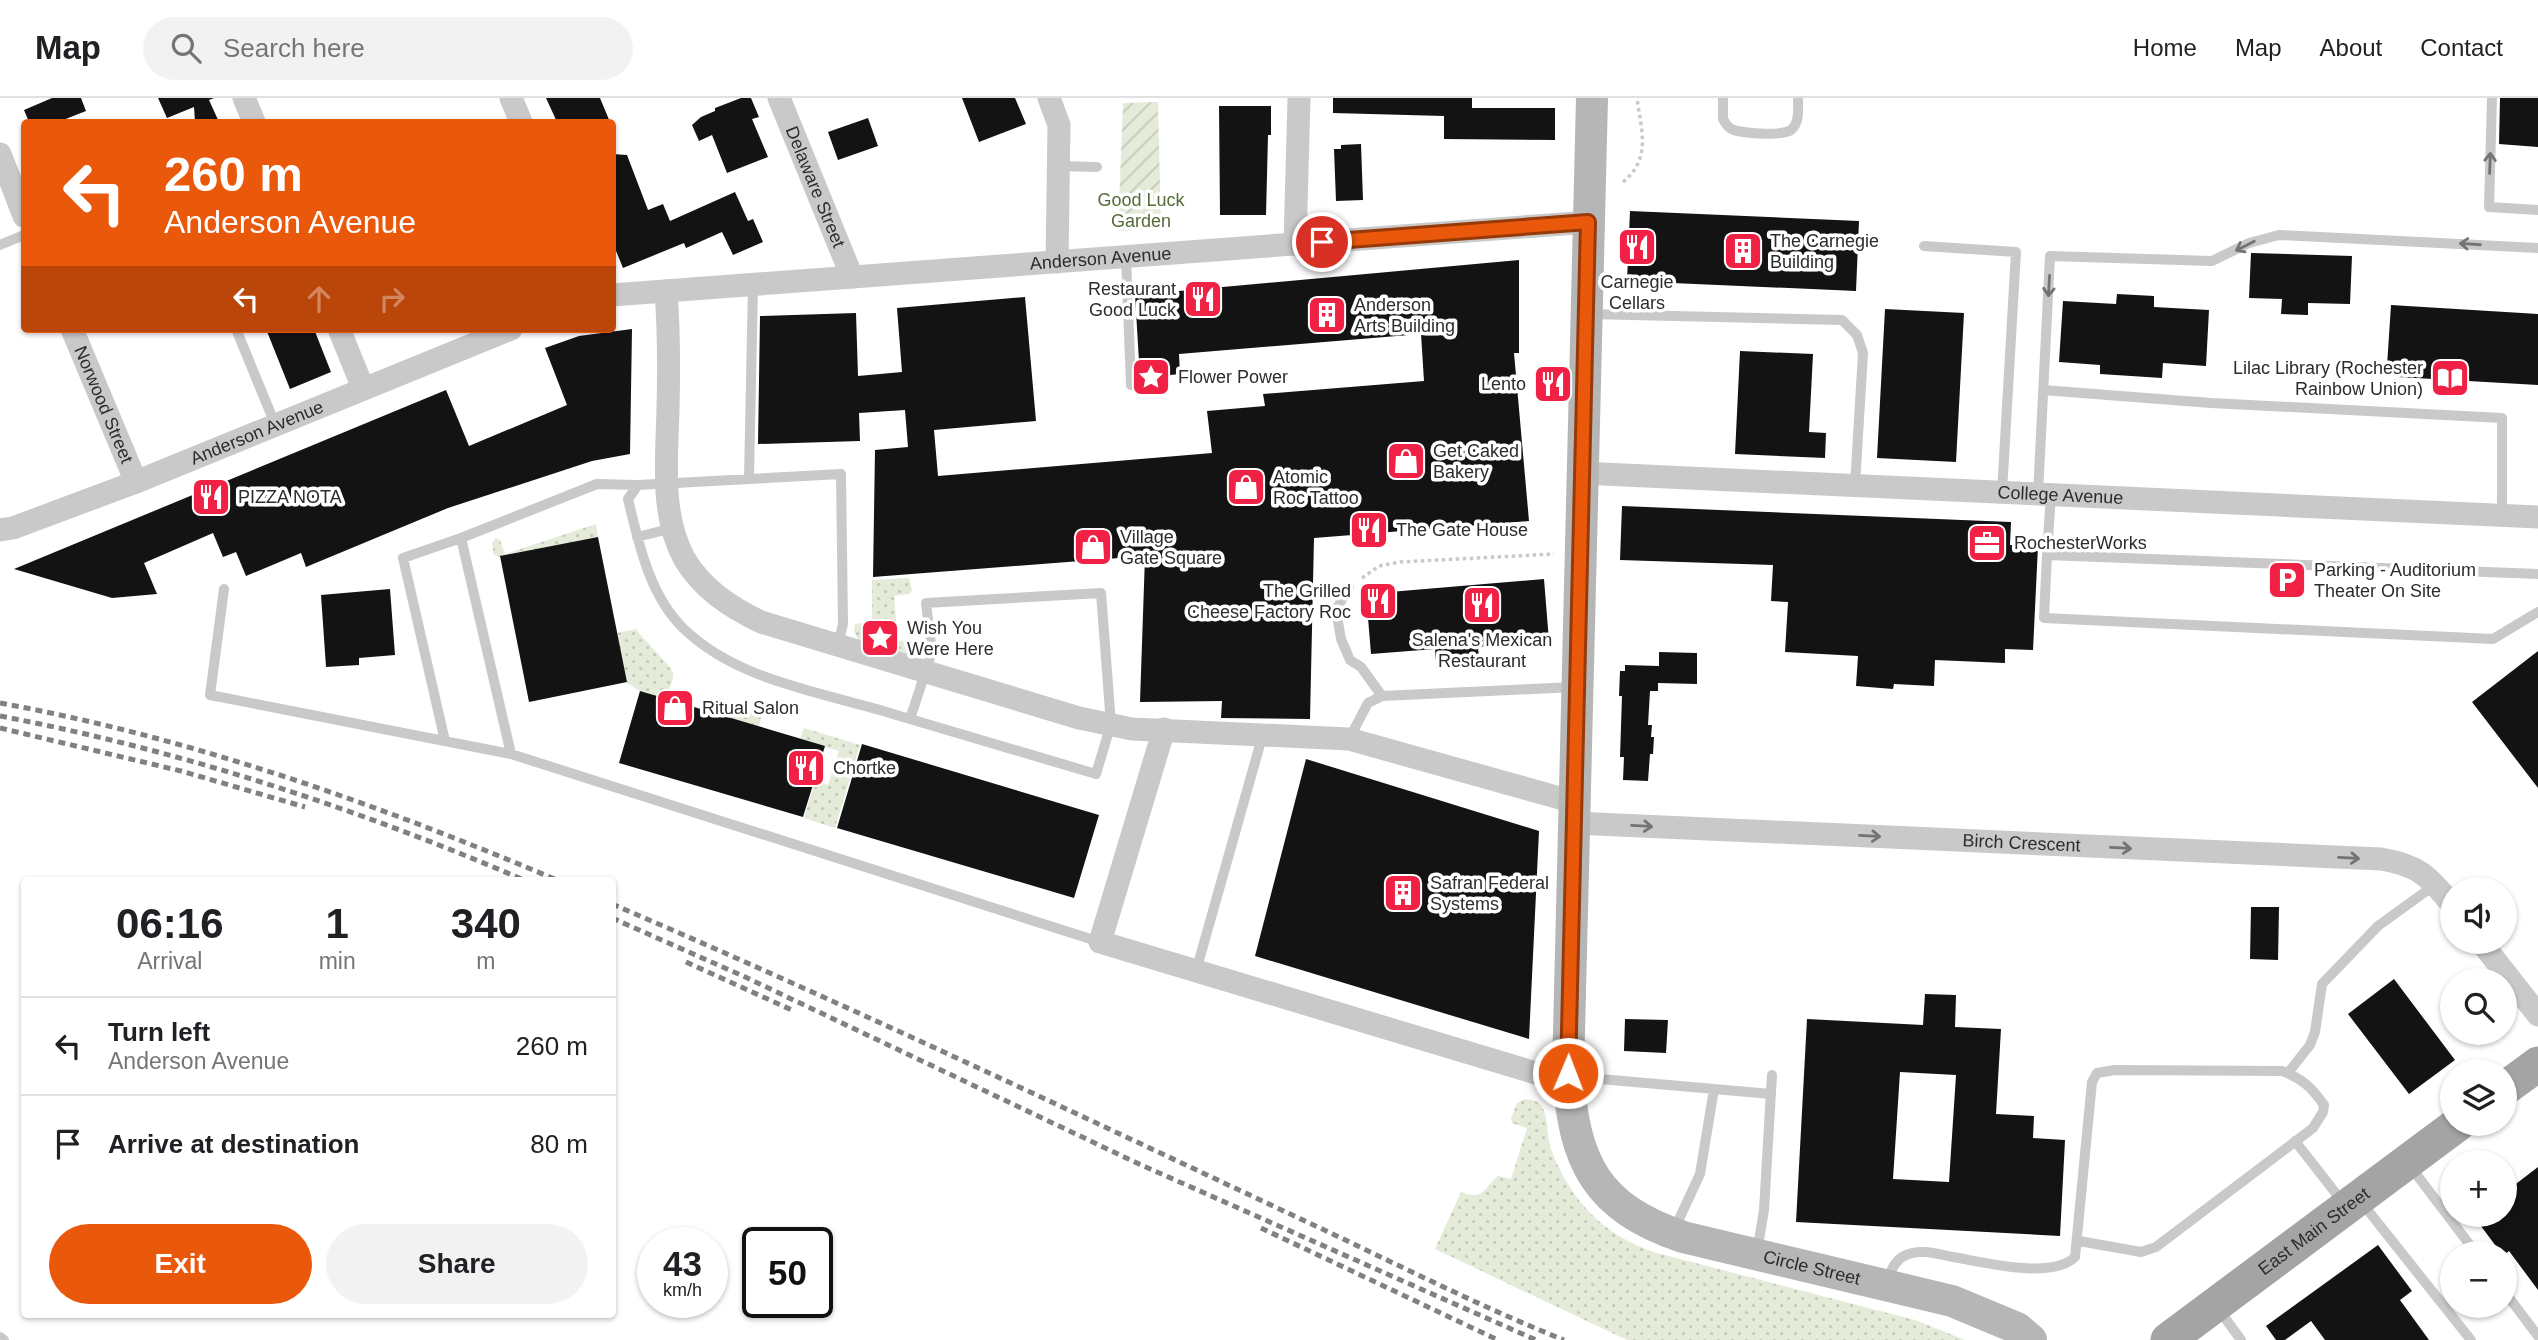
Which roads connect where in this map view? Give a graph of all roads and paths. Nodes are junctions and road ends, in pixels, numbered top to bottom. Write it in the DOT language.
graph roads {
  1 [pos="244,98"];
  2 [pos="511,98"];
  3 [pos="779,98"];
  4 [pos="1049,98"];
  5 [pos="1299,98"];
  6 [pos="1592,98"];
  7 [pos="1637,98"];
  8 [pos="1723,98"];
  9 [pos="1798,98"];
  10 [pos="2492,98"];
  11 [pos="253,119"];
  12 [pos="520,119"];
  13 [pos="0,154"];
  14 [pos="1058,166"];
  15 [pos="1097,167"];
  16 [pos="1623,183"];
  17 [pos="21,208"];
  18 [pos="2538,211"];
  19 [pos="1588,222"];
  20 [pos="21,236"];
  21 [pos="1295,244"];
  22 [pos="0,245"];
  23 [pos="1924,246"];
  24 [pos="2538,248"];
  25 [pos="1126,257"];
  26 [pos="1056,262"];
  27 [pos="852,277"];
  28 [pos="753,284"];
  29 [pos="666,291"];
  30 [pos="616,295"];
  31 [pos="1586,314"];
  32 [pos="74,333"];
  33 [pos="238,333"];
  34 [pos="341,333"];
  35 [pos="501,333"];
  36 [pos="1131,385"];
  37 [pos="363,388"];
  38 [pos="2043,390"];
  39 [pos="275,424"];
  40 [pos="1581,473"];
  41 [pos="748,478"];
  42 [pos="136,482"];
  43 [pos="667,482"];
  44 [pos="638,485"];
  45 [pos="1855,485"];
  46 [pos="2002,492"];
  47 [pos="2044,494"];
  48 [pos="2501,515"];
  49 [pos="2538,517"];
  50 [pos="673,528"];
  51 [pos="0,530"];
  52 [pos="637,537"];
  53 [pos="461,538"];
  54 [pos="1550,554"];
  55 [pos="2047,555"];
  56 [pos="2538,574"];
  57 [pos="1349,587"];
  58 [pos="224,589"];
  59 [pos="2538,611"];
  60 [pos="838,645"];
  61 [pos="926,672"];
  62 [pos="1577,687"];
  63 [pos="1382,696"];
  64 [pos="910,719"];
  65 [pos="1111,724"];
  66 [pos="1164,729"];
  67 [pos="1263,734"];
  68 [pos="1349,739"];
  69 [pos="445,741"];
  70 [pos="510,754"];
  71 [pos="1574,813"];
  72 [pos="2431,880"];
  73 [pos="2440,891"];
  74 [pos="1100,942"];
  75 [pos="2490,954"];
  76 [pos="1196,971"];
  77 [pos="2538,1015"];
  78 [pos="2538,1064"];
  79 [pos="2288,1073"];
  80 [pos="1772,1075"];
  81 [pos="2517,1079"];
  82 [pos="1569,1083"];
  83 [pos="1714,1089"];
  84 [pos="1771,1094"];
  85 [pos="2442,1136"];
  86 [pos="2295,1141"];
  87 [pos="2407,1162"];
  88 [pos="2352,1203"];
  89 [pos="1672,1234"];
  90 [pos="2079,1241"];
  91 [pos="2467,1241"];
  92 [pos="1757,1255"];
  93 [pos="1885,1285"];
  94 [pos="2215,1305"];
  95 [pos="2517,1308"];
  96 [pos="2538,1336"];
  97 [pos="2031,1340"];
  98 [pos="2168,1340"];
  99 [pos="2241,1340"];
  100 [pos="2471,1340"];
  1 -- 11 [label="street"];
  2 -- 12 [label="street"];
  3 -- 27 [label="street, Delaware Street"];
  4 -- 14 [label="street"];
  5 -- 21 [label="street"];
  6 -- 19 [label="main road, Circle Street"];
  7 -- 16 [label="path"];
  8 -- 9 [label="lane"];
  18 -- 10 [label="lane, one-way"];
  13 -- 17 [label="street"];
  14 -- 15 [label="lane"];
  14 -- 26 [label="street"];
  19 -- 21 [label="street, Anderson Avenue"];
  19 -- 31 [label="main road, Circle Street"];
  20 -- 22 [label="lane"];
  21 -- 25 [label="street, Anderson Avenue"];
  23 -- 46 [label="lane"];
  24 -- 38 [label="lane, one-way"];
  25 -- 26 [label="street, Anderson Avenue"];
  25 -- 36 [label="lane"];
  26 -- 27 [label="street, Anderson Avenue"];
  27 -- 28 [label="street, Anderson Avenue"];
  28 -- 29 [label="street, Anderson Avenue"];
  28 -- 41 [label="lane"];
  29 -- 30 [label="street, Anderson Avenue"];
  29 -- 43 [label="street, Birch Crescent"];
  31 -- 40 [label="main road, Circle Street"];
  31 -- 45 [label="lane"];
  32 -- 42 [label="street, Norwood Street"];
  33 -- 39 [label="lane"];
  34 -- 37 [label="street"];
  35 -- 37 [label="street, Anderson Avenue"];
  37 -- 39 [label="street, Anderson Avenue"];
  38 -- 47 [label="lane"];
  38 -- 48 [label="lane"];
  39 -- 42 [label="street, Anderson Avenue"];
  40 -- 45 [label="street, College Avenue"];
  40 -- 62 [label="main road, Circle Street"];
  41 -- 43 [label="lane"];
  41 -- 60 [label="lane"];
  42 -- 51 [label="street, Anderson Avenue"];
  43 -- 44 [label="lane"];
  43 -- 50 [label="street, Birch Crescent"];
  44 -- 52 [label="lane"];
  44 -- 53 [label="lane"];
  45 -- 46 [label="street, College Avenue"];
  46 -- 47 [label="street, College Avenue"];
  47 -- 48 [label="street, College Avenue"];
  47 -- 55 [label="lane"];
  48 -- 49 [label="street, College Avenue"];
  50 -- 52 [label="lane"];
  50 -- 60 [label="street, Birch Crescent"];
  52 -- 64 [label="lane"];
  53 -- 69 [label="lane"];
  53 -- 70 [label="lane"];
  54 -- 57 [label="path"];
  55 -- 56 [label="lane"];
  55 -- 59 [label="lane"];
  57 -- 63 [label="lane"];
  58 -- 69 [label="lane"];
  60 -- 61 [label="street, Birch Crescent"];
  61 -- 64 [label="lane"];
  61 -- 65 [label="street, Birch Crescent"];
  61 -- 65 [label="lane"];
  62 -- 63 [label="lane"];
  62 -- 71 [label="main road, Circle Street"];
  63 -- 68 [label="lane"];
  64 -- 65 [label="lane"];
  65 -- 66 [label="street, Birch Crescent"];
  66 -- 67 [label="street, Birch Crescent"];
  66 -- 74 [label="street"];
  67 -- 68 [label="street, Birch Crescent"];
  67 -- 76 [label="lane"];
  68 -- 71 [label="street, Birch Crescent"];
  69 -- 70 [label="lane"];
  70 -- 74 [label="lane"];
  71 -- 72 [label="street, Birch Crescent, one-way"];
  71 -- 82 [label="main road, Circle Street"];
  72 -- 73 [label="street, Birch Crescent"];
  72 -- 79 [label="lane"];
  74 -- 76 [label="street"];
  75 -- 77 [label="street"];
  76 -- 82 [label="street"];
  78 -- 81 [label="main road"];
  79 -- 86 [label="lane"];
  79 -- 90 [label="lane"];
  80 -- 84 [label="lane"];
  82 -- 83 [label="lane"];
  82 -- 89 [label="main road, Circle Street"];
  83 -- 84 [label="lane"];
  83 -- 89 [label="lane"];
  84 -- 92 [label="lane"];
  85 -- 87 [label="main road, East Main Street"];
  86 -- 88 [label="lane"];
  86 -- 90 [label="lane"];
  87 -- 88 [label="main road, East Main Street"];
  87 -- 91 [label="lane"];
  88 -- 94 [label="main road, East Main Street"];
  88 -- 100 [label="lane"];
  89 -- 92 [label="main road, Circle Street"];
  90 -- 93 [label="lane"];
  92 -- 93 [label="main road, Circle Street"];
  93 -- 97 [label="main road, Circle Street"];
  94 -- 98 [label="main road, East Main Street"];
  94 -- 99 [label="lane"];
  95 -- 96 [label="lane"];
}
